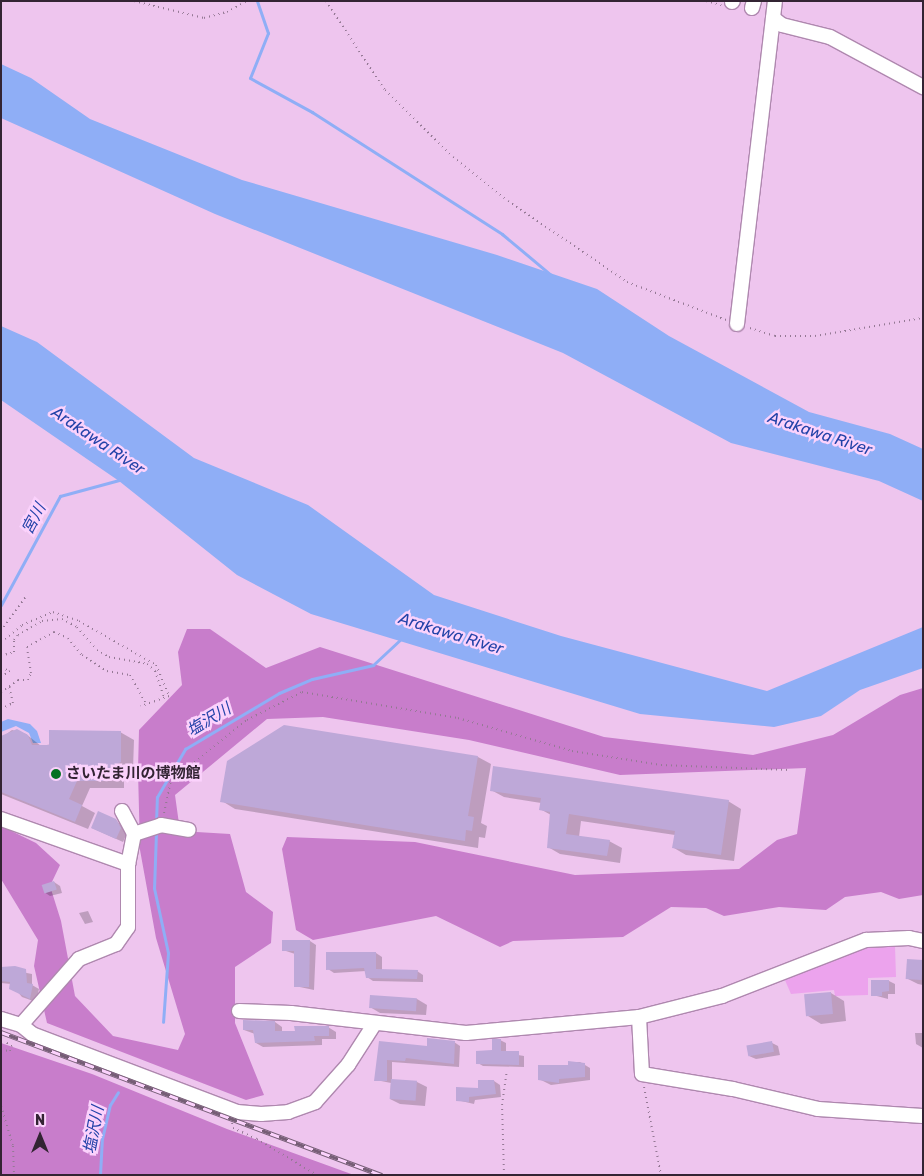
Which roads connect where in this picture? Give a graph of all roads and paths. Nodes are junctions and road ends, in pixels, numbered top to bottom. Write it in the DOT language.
graph roads {
  1 [pos="134,1"];
  2 [pos="247,1"];
  3 [pos="326,1"];
  4 [pos="775,1"];
  5 [pos="772,18"];
  6 [pos="923,87"];
  7 [pos="923,318"];
  8 [pos="738,324"];
  9 [pos="27,595"];
  10 [pos="1,631"];
  11 [pos="1,638"];
  12 [pos="1,656"];
  13 [pos="1,668"];
  14 [pos="1,677"];
  15 [pos="9,686"];
  16 [pos="1,692"];
  17 [pos="164,698"];
  18 [pos="146,704"];
  19 [pos="142,706"];
  20 [pos="1,709"];
  21 [pos="791,770"];
  22 [pos="122,811"];
  23 [pos="1,818"];
  24 [pos="162,824"];
  25 [pos="189,830"];
  26 [pos="134,834"];
  27 [pos="128,864"];
  28 [pos="923,941"];
  29 [pos="240,1011"];
  30 [pos="639,1017"];
  31 [pos="1,1019"];
  32 [pos="375,1023"];
  33 [pos="21,1025"];
  34 [pos="4,1041"];
  35 [pos="1,1050"];
  36 [pos="507,1071"];
  37 [pos="642,1074"];
  38 [pos="1,1106"];
  39 [pos="237,1112"];
  40 [pos="923,1116"];
  41 [pos="14,1175"];
  42 [pos="317,1175"];
  43 [pos="504,1175"];
  44 [pos="661,1175"];
  1 -- 2 [label="path"];
  3 -- 8 [label="path"];
  4 -- 5 [label="street"];
  5 -- 6 [label="street"];
  5 -- 8 [label="street"];
  7 -- 8 [label="path"];
  9 -- 10 [label="path"];
  11 -- 17 [label="path"];
  12 -- 17 [label="path"];
  13 -- 14 [label="path"];
  15 -- 16 [label="path"];
  15 -- 18 [label="path"];
  15 -- 20 [label="path"];
  17 -- 18 [label="path"];
  18 -- 19 [label="path"];
  21 -- 24 [label="path"];
  22 -- 26 [label="street"];
  23 -- 27 [label="street"];
  24 -- 25 [label="street"];
  24 -- 26 [label="street"];
  26 -- 27 [label="street"];
  27 -- 33 [label="street"];
  28 -- 30 [label="street"];
  29 -- 32 [label="street"];
  30 -- 32 [label="street"];
  30 -- 37 [label="street"];
  31 -- 33 [label="street"];
  32 -- 39 [label="street"];
  33 -- 39 [label="street"];
  34 -- 35 [label="path"];
  36 -- 43 [label="path"];
  37 -- 40 [label="street"];
  37 -- 44 [label="path"];
  38 -- 41 [label="path"];
  39 -- 42 [label="path"];
}
